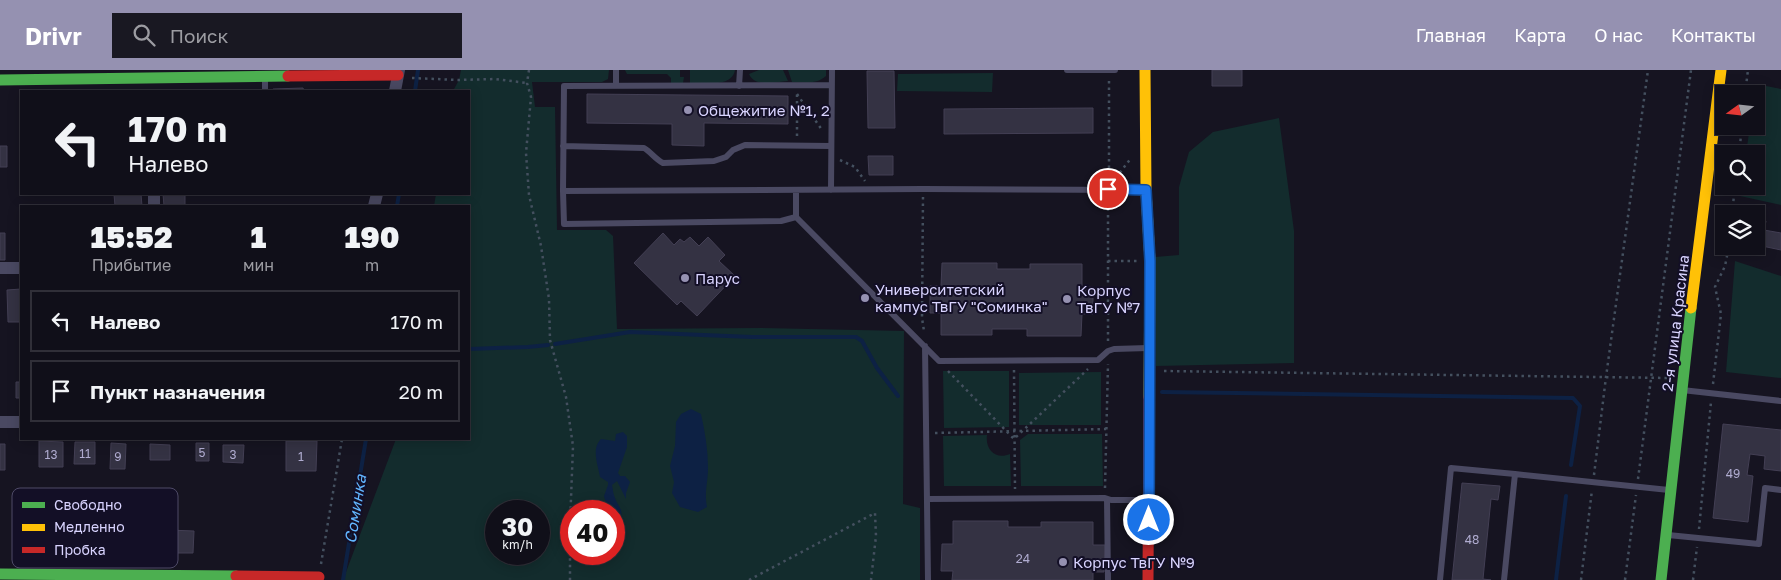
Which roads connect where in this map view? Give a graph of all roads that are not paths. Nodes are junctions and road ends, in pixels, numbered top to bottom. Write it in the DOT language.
graph roads {
  1 [pos="616,70"];
  2 [pos="740,70"];
  3 [pos="832,70"];
  4 [pos="1067,70"];
  5 [pos="1109,70"];
  6 [pos="1115,70"];
  7 [pos="1145,70"];
  8 [pos="1722,70"];
  9 [pos="281,73"];
  10 [pos="401,74"];
  11 [pos="265,77"];
  12 [pos="0,80"];
  13 [pos="154,80"];
  14 [pos="831,85"];
  15 [pos="616,86"];
  16 [pos="739,86"];
  17 [pos="265,90"];
  18 [pos="395,90"];
  19 [pos="563,146"];
  20 [pos="831,146"];
  21 [pos="796,190"];
  22 [pos="831,190"];
  23 [pos="1146,190"];
  24 [pos="563,191"];
  25 [pos="796,217"];
  26 [pos="0,268"];
  27 [pos="20,268"];
  28 [pos="925,346"];
  29 [pos="1149,348"];
  30 [pos="1681,390"];
  31 [pos="1781,400"];
  32 [pos="0,422"];
  33 [pos="20,422"];
  34 [pos="1515,474"];
  35 [pos="1671,490"];
  36 [pos="1781,490"];
  37 [pos="1106,498"];
  38 [pos="927,499"];
  39 [pos="1149,500"];
  40 [pos="1666,534"];
  41 [pos="0,574"];
  42 [pos="319,577"];
  43 [pos="928,580"];
  44 [pos="1108,580"];
  45 [pos="1148,580"];
  46 [pos="1440,580"];
  47 [pos="1504,580"];
  48 [pos="1661,580"];
  1 -- 15 [label="lane"];
  2 -- 16 [label="lane"];
  3 -- 14 [label="lane"];
  4 -- 5 [label="lane"];
  5 -- 6 [label="lane"];
  7 -- 23 [label="street"];
  8 -- 30 [label="street, 2-я улица Красина"];
  9 -- 10 [label="street"];
  9 -- 11 [label="street"];
  10 -- 18 [label="street"];
  11 -- 13 [label="street"];
  11 -- 17 [label="lane"];
  12 -- 13 [label="street"];
  14 -- 16 [label="lane"];
  14 -- 20 [label="lane"];
  15 -- 16 [label="lane"];
  15 -- 19 [label="lane"];
  19 -- 20 [label="lane"];
  19 -- 24 [label="lane"];
  20 -- 22 [label="lane"];
  21 -- 22 [label="lane"];
  21 -- 24 [label="lane"];
  21 -- 25 [label="lane"];
  22 -- 23 [label="lane"];
  23 -- 29 [label="street"];
  24 -- 25 [label="lane"];
  25 -- 28 [label="lane"];
  26 -- 27 [label="street"];
  28 -- 29 [label="lane"];
  28 -- 38 [label="lane"];
  29 -- 39 [label="street"];
  30 -- 31 [label="lane"];
  30 -- 35 [label="street, 2-я улица Красина"];
  32 -- 33 [label="street"];
  34 -- 35 [label="lane"];
  34 -- 46 [label="lane"];
  34 -- 47 [label="lane"];
  35 -- 40 [label="street, 2-я улица Красина"];
  36 -- 40 [label="lane"];
  37 -- 38 [label="lane"];
  37 -- 39 [label="lane"];
  37 -- 44 [label="lane"];
  38 -- 43 [label="lane"];
  39 -- 45 [label="street"];
  40 -- 48 [label="street, 2-я улица Красина"];
  41 -- 42 [label="street"];
}
